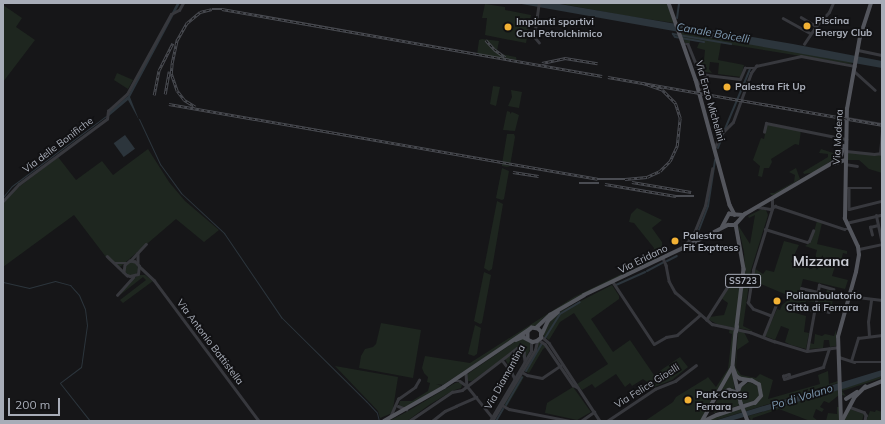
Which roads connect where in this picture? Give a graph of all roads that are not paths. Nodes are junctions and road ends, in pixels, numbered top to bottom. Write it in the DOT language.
graph roads {
  1 [pos="182,3"];
  2 [pos="539,3"];
  3 [pos="669,3"];
  4 [pos="833,3"];
  5 [pos="871,3"];
  6 [pos="801,17"];
  7 [pos="783,18"];
  8 [pos="816,26"];
  9 [pos="810,33"];
  10 [pos="539,43"];
  11 [pos="686,44"];
  12 [pos="804,44"];
  13 [pos="857,53"];
  14 [pos="882,55"];
  15 [pos="855,67"];
  16 [pos="754,68"];
  17 [pos="706,75"];
  18 [pos="696,80"];
  19 [pos="704,86"];
  20 [pos="875,90"];
  21 [pos="700,93"];
  22 [pos="847,118"];
  23 [pos="882,124"];
  24 [pos="882,131"];
  25 [pos="764,132"];
  26 [pos="711,133"];
  27 [pos="720,135"];
  28 [pos="846,140"];
  29 [pos="715,149"];
  30 [pos="845,151"];
  31 [pos="881,153"];
  32 [pos="838,162"];
  33 [pos="845,162"];
  34 [pos="857,166"];
  35 [pos="712,168"];
  36 [pos="845,170"];
  37 [pos="847,188"];
  38 [pos="871,188"];
  39 [pos="772,199"];
  40 [pos="3,201"];
  41 [pos="882,201"];
  42 [pos="766,203"];
  43 [pos="730,205"];
  44 [pos="847,205"];
  45 [pos="771,207"];
  46 [pos="757,208"];
  47 [pos="767,208"];
  48 [pos="745,214"];
  49 [pos="728,215"];
  50 [pos="735,215"];
  51 [pos="770,215"];
  52 [pos="882,215"];
  53 [pos="876,216"];
  54 [pos="725,220"];
  55 [pos="737,222"];
  56 [pos="846,223"];
  57 [pos="729,225"];
  58 [pos="878,225"];
  59 [pos="722,228"];
  60 [pos="765,229"];
  61 [pos="880,229"];
  62 [pos="849,230"];
  63 [pos="813,231"];
  64 [pos="738,235"];
  65 [pos="872,235"];
  66 [pos="146,244"];
  67 [pos="882,244"];
  68 [pos="688,246"];
  69 [pos="859,249"];
  70 [pos="138,252"];
  71 [pos="107,256"];
  72 [pos="665,261"];
  73 [pos="114,262"];
  74 [pos="128,262"];
  75 [pos="139,265"];
  76 [pos="125,273"];
  77 [pos="148,275"];
  78 [pos="135,276"];
  79 [pos="734,278"];
  80 [pos="613,283"];
  81 [pos="126,286"];
  82 [pos="801,288"];
  83 [pos="833,289"];
  84 [pos="818,292"];
  85 [pos="117,295"];
  86 [pos="850,296"];
  87 [pos="871,300"];
  88 [pos="882,300"];
  89 [pos="570,303"];
  90 [pos="776,304"];
  91 [pos="815,304"];
  92 [pos="798,307"];
  93 [pos="814,310"];
  94 [pos="829,312"];
  95 [pos="700,314"];
  96 [pos="709,316"];
  97 [pos="772,316"];
  98 [pos="706,320"];
  99 [pos="536,328"];
  100 [pos="530,329"];
  101 [pos="882,335"];
  102 [pos="541,336"];
  103 [pos="870,336"];
  104 [pos="764,337"];
  105 [pos="529,340"];
  106 [pos="538,341"];
  107 [pos="548,344"];
  108 [pos="838,347"];
  109 [pos="829,348"];
  110 [pos="807,350"];
  111 [pos="498,351"];
  112 [pos="838,357"];
  113 [pos="502,360"];
  114 [pos="851,361"];
  115 [pos="525,362"];
  116 [pos="882,362"];
  117 [pos="562,365"];
  118 [pos="696,365"];
  119 [pos="733,366"];
  120 [pos="520,372"];
  121 [pos="466,373"];
  122 [pos="512,373"];
  123 [pos="790,377"];
  124 [pos="515,379"];
  125 [pos="419,380"];
  126 [pos="454,381"];
  127 [pos="748,381"];
  128 [pos="882,381"];
  129 [pos="467,386"];
  130 [pos="865,387"];
  131 [pos="738,393"];
  132 [pos="840,394"];
  133 [pos="849,396"];
  134 [pos="476,397"];
  135 [pos="716,398"];
  136 [pos="845,399"];
  137 [pos="740,401"];
  138 [pos="840,405"];
  139 [pos="502,406"];
  140 [pos="396,407"];
  141 [pos="711,407"];
  142 [pos="849,407"];
  143 [pos="406,409"];
  144 [pos="594,412"];
  145 [pos="398,413"];
  146 [pos="707,415"];
  147 [pos="717,415"];
  148 [pos="492,417"];
  149 [pos="388,418"];
  150 [pos="259,421"];
  151 [pos="384,421"];
  152 [pos="408,421"];
  153 [pos="432,421"];
  154 [pos="491,421"];
  155 [pos="571,421"];
  156 [pos="581,421"];
  157 [pos="600,421"];
  158 [pos="607,421"];
  159 [pos="703,421"];
  160 [pos="744,421"];
  161 [pos="748,421"];
  162 [pos="751,421"];
  163 [pos="841,421"];
  164 [pos="864,421"];
  1 -- 40 [label="street, Via delle Bonifiche"];
  2 -- 10 [label="street"];
  3 -- 18 [label="main road, Via Enzo Michelini"];
  4 -- 8 [label="street"];
  5 -- 13 [label="main road, Via Modena"];
  6 -- 8 [label="street"];
  7 -- 9 [label="street"];
  8 -- 9 [label="street"];
  9 -- 12 [label="street"];
  11 -- 17 [label="street"];
  13 -- 14 [label="street"];
  13 -- 15 [label="main road, Via Modena"];
  15 -- 16 [label="street"];
  15 -- 20 [label="street"];
  15 -- 22 [label="main road, Via Modena"];
  16 -- 17 [label="street"];
  16 -- 27 [label="street"];
  17 -- 19 [label="street"];
  18 -- 19 [label="street"];
  18 -- 21 [label="main road, Via Enzo Michelini"];
  19 -- 21 [label="street"];
  21 -- 26 [label="main road, Via Enzo Michelini"];
  22 -- 23 [label="street"];
  22 -- 28 [label="main road, Via Modena"];
  24 -- 31 [label="street"];
  25 -- 28 [label="street"];
  26 -- 27 [label="street"];
  26 -- 29 [label="main road, Via Enzo Michelini"];
  27 -- 29 [label="street"];
  28 -- 30 [label="main road, Via Modena"];
  28 -- 32 [label="main road, Via Eridano"];
  29 -- 43 [label="main road, Via Enzo Michelini"];
  30 -- 31 [label="street"];
  30 -- 33 [label="main road, Via Modena"];
  32 -- 33 [label="main road"];
  32 -- 36 [label="main road"];
  32 -- 39 [label="main road, Via Eridano"];
  33 -- 34 [label="street"];
  33 -- 36 [label="main road, Via Modena"];
  35 -- 68 [label="street"];
  36 -- 37 [label="main road, Via Modena"];
  37 -- 38 [label="street"];
  37 -- 44 [label="main road, Via Modena"];
  39 -- 42 [label="main road, Via Eridano"];
  39 -- 45 [label="street"];
  41 -- 44 [label="street, Via Modena"];
  42 -- 45 [label="street"];
  42 -- 46 [label="main road, Via Eridano"];
  42 -- 47 [label="street"];
  43 -- 49 [label="main road, Via Enzo Michelini"];
  43 -- 50 [label="main road, Via Enzo Michelini"];
  44 -- 56 [label="main road, Via Modena"];
  45 -- 47 [label="street"];
  45 -- 51 [label="street"];
  45 -- 62 [label="street"];
  46 -- 47 [label="street"];
  46 -- 48 [label="main road, Via Eridano"];
  47 -- 51 [label="street"];
  48 -- 50 [label="main road, Via Eridano"];
  48 -- 55 [label="main road, Via Eridano"];
  49 -- 50 [label="main road, Via Eridano"];
  49 -- 54 [label="main road"];
  50 -- 55 [label="main road"];
  51 -- 60 [label="street"];
  52 -- 53 [label="street"];
  53 -- 56 [label="street"];
  53 -- 58 [label="street"];
  54 -- 57 [label="main road"];
  54 -- 59 [label="main road"];
  55 -- 57 [label="main road, Via Eridano"];
  55 -- 64 [label="main road, SS723"];
  56 -- 62 [label="main road, Via Modena"];
  57 -- 59 [label="main road, Via Eridano"];
  57 -- 64 [label="main road, SS723"];
  58 -- 61 [label="street"];
  58 -- 65 [label="street"];
  59 -- 68 [label="main road, Via Eridano"];
  60 -- 63 [label="street"];
  60 -- 97 [label="street"];
  61 -- 67 [label="street"];
  62 -- 69 [label="main road, Via Modena"];
  64 -- 119 [label="main road, SS723, bridge"];
  66 -- 70 [label="street"];
  67 -- 69 [label="street"];
  68 -- 72 [label="main road, Via Eridano"];
  69 -- 86 [label="main road"];
  70 -- 74 [label="street"];
  70 -- 75 [label="street"];
  71 -- 73 [label="street"];
  72 -- 80 [label="main road, Via Eridano"];
  72 -- 95 [label="street"];
  73 -- 74 [label="street, Via Antonio Battistella"];
  73 -- 76 [label="street"];
  74 -- 75 [label="street, Via Antonio Battistella"];
  74 -- 76 [label="street"];
  75 -- 77 [label="street, Via Antonio Battistella"];
  75 -- 78 [label="street"];
  76 -- 78 [label="street"];
  76 -- 81 [label="street"];
  77 -- 78 [label="street"];
  77 -- 150 [label="street, Via Antonio Battistella"];
  78 -- 81 [label="street"];
  79 -- 96 [label="street"];
  80 -- 89 [label="main road, Via Eridano"];
  80 -- 95 [label="street"];
  81 -- 85 [label="street"];
  82 -- 84 [label="street"];
  83 -- 84 [label="street"];
  84 -- 91 [label="street"];
  86 -- 87 [label="street"];
  86 -- 108 [label="main road"];
  87 -- 88 [label="street"];
  87 -- 103 [label="street"];
  89 -- 99 [label="main road, Via Eridano"];
  89 -- 102 [label="main road, Via Eridano"];
  90 -- 97 [label="street"];
  91 -- 93 [label="street"];
  91 -- 94 [label="street"];
  92 -- 93 [label="street"];
  93 -- 110 [label="street"];
  95 -- 96 [label="street"];
  95 -- 98 [label="street"];
  96 -- 98 [label="street"];
  97 -- 104 [label="street"];
  98 -- 104 [label="street"];
  99 -- 100 [label="main road"];
  99 -- 102 [label="main road"];
  100 -- 105 [label="main road"];
  100 -- 111 [label="main road"];
  101 -- 103 [label="street"];
  102 -- 106 [label="main road, Via Eridano"];
  102 -- 107 [label="street"];
  103 -- 114 [label="street"];
  104 -- 110 [label="street"];
  105 -- 106 [label="main road"];
  105 -- 111 [label="main road"];
  105 -- 115 [label="street, Via Diamantina"];
  106 -- 107 [label="street"];
  106 -- 120 [label="street, Via Diamantina"];
  107 -- 117 [label="street"];
  108 -- 109 [label="street"];
  108 -- 112 [label="main road"];
  109 -- 110 [label="street"];
  109 -- 123 [label="street"];
  111 -- 121 [label="main road"];
  112 -- 114 [label="street"];
  112 -- 132 [label="main road"];
  113 -- 115 [label="street"];
  113 -- 122 [label="street"];
  113 -- 129 [label="street"];
  114 -- 116 [label="street"];
  115 -- 120 [label="street, Via Diamantina"];
  117 -- 120 [label="street"];
  117 -- 144 [label="street"];
  118 -- 158 [label="street, Via Felice Gioelli"];
  119 -- 127 [label="main road"];
  119 -- 131 [label="main road, SS723"];
  119 -- 135 [label="main road"];
  120 -- 122 [label="street"];
  120 -- 124 [label="street, Via Diamantina"];
  120 -- 139 [label="street, Via Diamantina"];
  121 -- 126 [label="main road"];
  121 -- 129 [label="street"];
  122 -- 124 [label="street"];
  124 -- 148 [label="street, Via Diamantina"];
  125 -- 140 [label="street"];
  126 -- 129 [label="street"];
  126 -- 143 [label="main road"];
  127 -- 131 [label="main road"];
  127 -- 147 [label="main road"];
  128 -- 130 [label="main road"];
  129 -- 134 [label="street"];
  129 -- 152 [label="street"];
  130 -- 133 [label="main road"];
  130 -- 142 [label="main road"];
  131 -- 137 [label="main road, SS723"];
  132 -- 133 [label="main road"];
  132 -- 136 [label="main road"];
  132 -- 138 [label="main road"];
  133 -- 136 [label="main road"];
  134 -- 148 [label="street"];
  134 -- 153 [label="street"];
  135 -- 137 [label="main road"];
  135 -- 141 [label="main road"];
  136 -- 138 [label="main road"];
  136 -- 142 [label="main road"];
  137 -- 161 [label="main road, SS723, bridge"];
  138 -- 142 [label="main road"];
  138 -- 163 [label="main road"];
  139 -- 154 [label="street, Via Diamantina"];
  139 -- 155 [label="street"];
  140 -- 143 [label="street"];
  140 -- 145 [label="street"];
  140 -- 149 [label="street"];
  141 -- 146 [label="main road"];
  141 -- 147 [label="main road"];
  142 -- 163 [label="main road"];
  142 -- 164 [label="street"];
  143 -- 145 [label="main road"];
  144 -- 156 [label="street"];
  144 -- 157 [label="street"];
  145 -- 149 [label="main road"];
  146 -- 147 [label="main road"];
  146 -- 159 [label="main road"];
  147 -- 159 [label="main road"];
  148 -- 154 [label="street, Via Diamantina"];
  149 -- 151 [label="main road"];
  160 -- 162 [label="street"];
}
